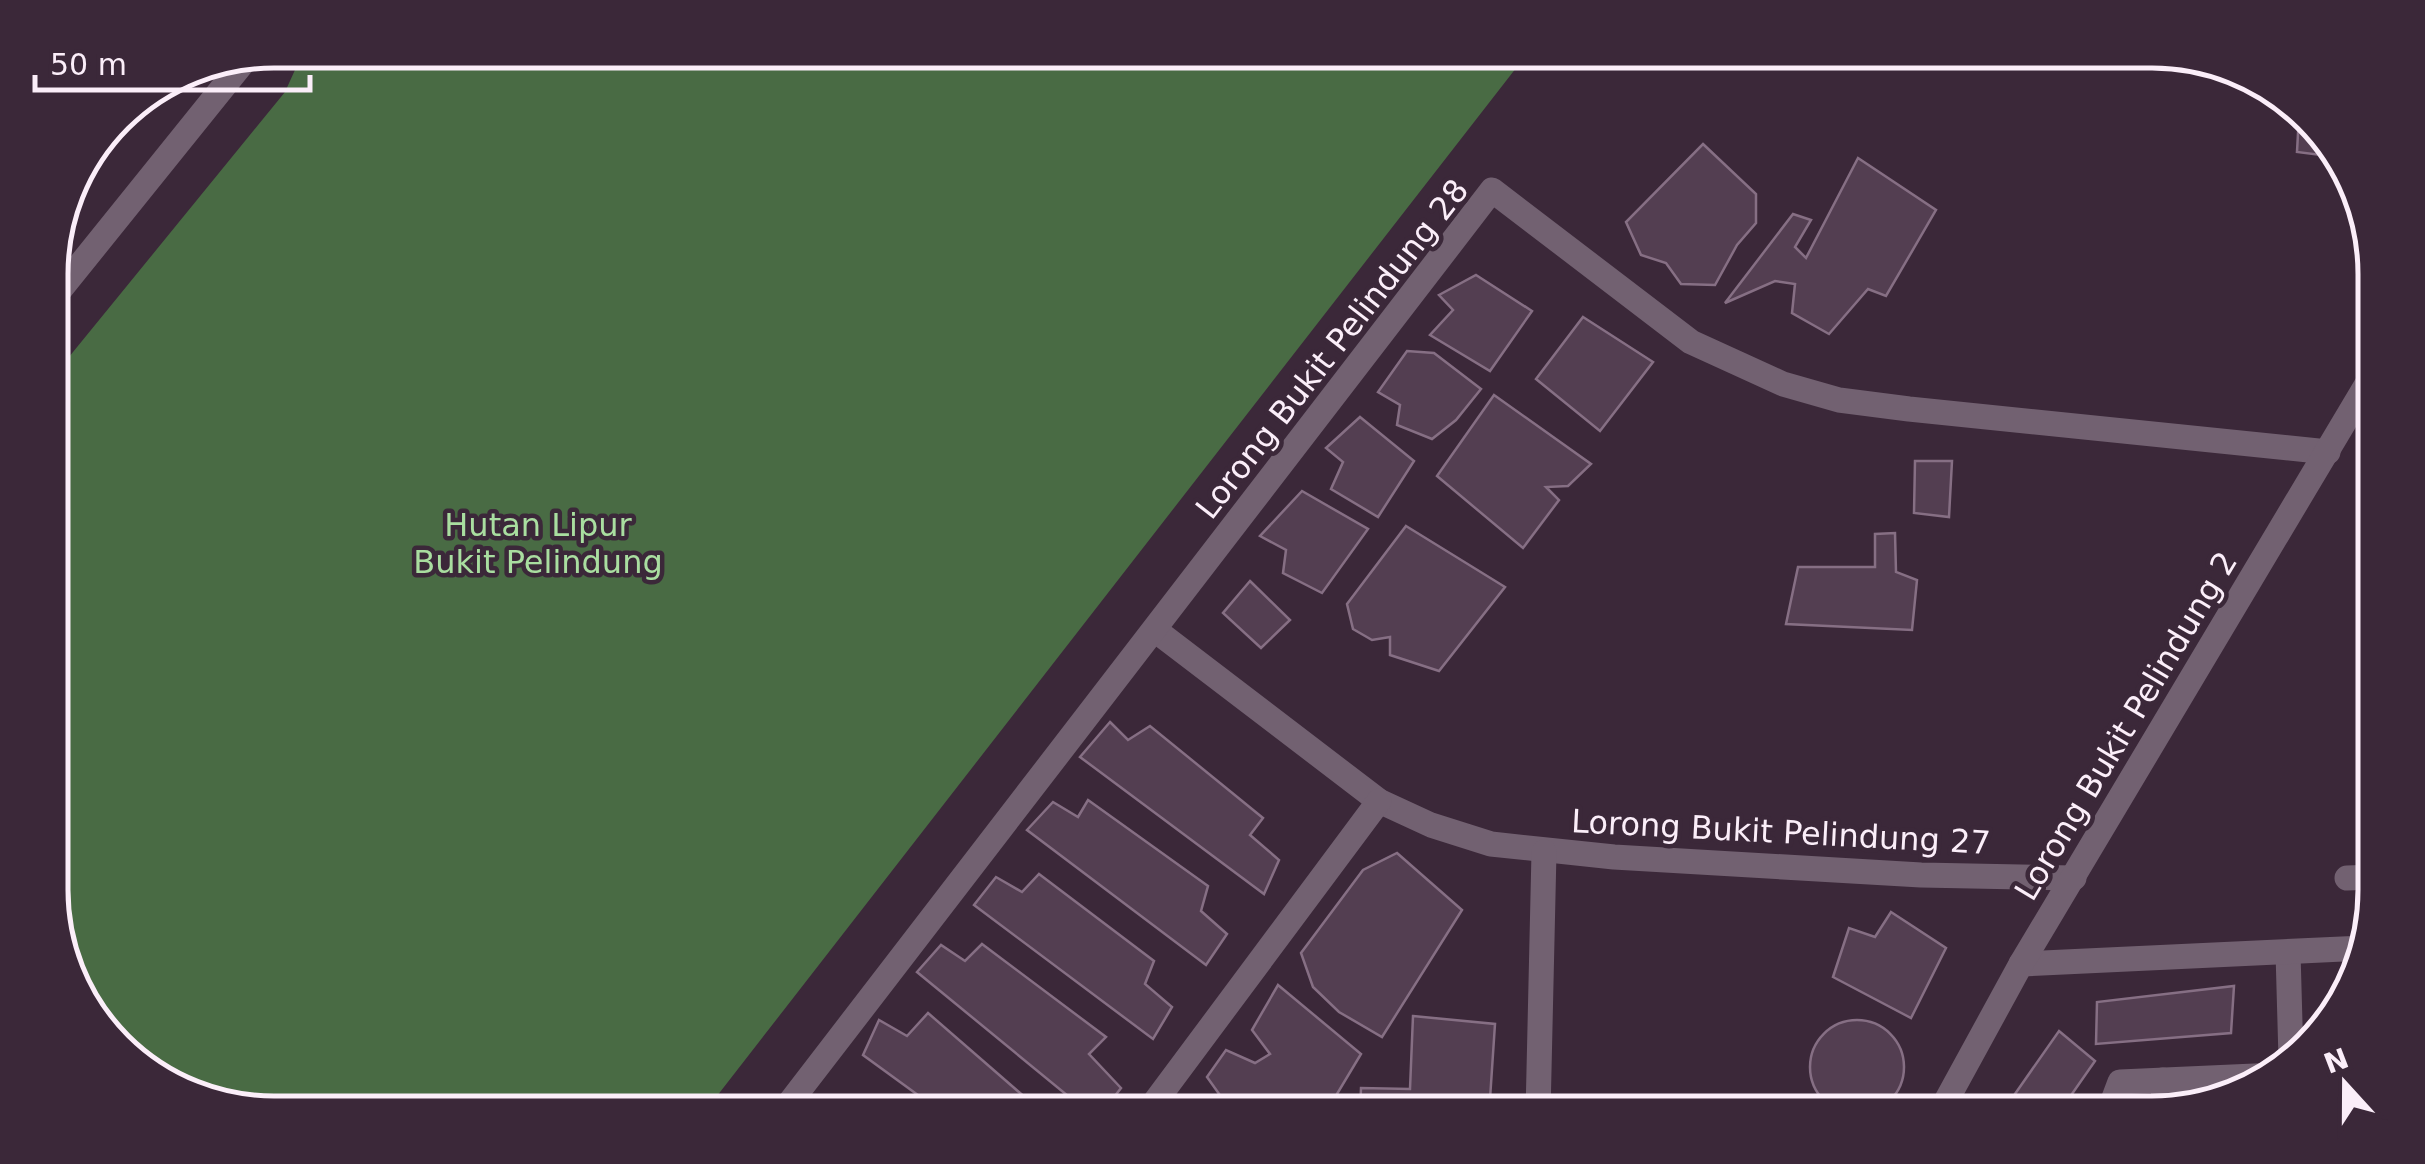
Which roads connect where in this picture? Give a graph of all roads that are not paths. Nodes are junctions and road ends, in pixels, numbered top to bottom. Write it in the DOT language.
graph roads {
  1 [pos="235,71"];
  2 [pos="68,279"];
  3 [pos="2358,401"];
  4 [pos="2328,452"];
  5 [pos="1155,630"];
  6 [pos="1379,801"];
  7 [pos="1544,852"];
  8 [pos="2074,878"];
  9 [pos="2347,878"];
  10 [pos="2358,878"];
  11 [pos="2348,949"];
  12 [pos="2288,952"];
  13 [pos="2021,964"];
  14 [pos="2290,1043"];
  15 [pos="2163,1080"];
  16 [pos="2224,1083"];
  17 [pos="795,1096"];
  18 [pos="1159,1096"];
  19 [pos="1538,1096"];
  20 [pos="1949,1096"];
  21 [pos="2115,1096"];
  22 [pos="2163,1096"];
  1 -- 2 [label="street"];
  3 -- 4 [label="street, Lorong Bukit Pelindung 2"];
  4 -- 5 [label="street, Lorong Bukit Pelindung 28"];
  4 -- 8 [label="street, Lorong Bukit Pelindung 2"];
  5 -- 6 [label="street, Lorong Bukit Pelindung 27"];
  5 -- 17 [label="street, Lorong Bukit Pelindung 28"];
  6 -- 7 [label="street, Lorong Bukit Pelindung 27"];
  6 -- 18 [label="street"];
  7 -- 8 [label="street, Lorong Bukit Pelindung 27"];
  7 -- 19 [label="street"];
  8 -- 13 [label="street, Lorong Bukit Pelindung 2"];
  9 -- 10 [label="street"];
  11 -- 12 [label="street"];
  12 -- 13 [label="street"];
  12 -- 14 [label="street"];
  13 -- 20 [label="street, Lorong Bukit Pelindung 2"];
  15 -- 16 [label="street"];
  15 -- 21 [label="street"];
  15 -- 22 [label="street"];
}
